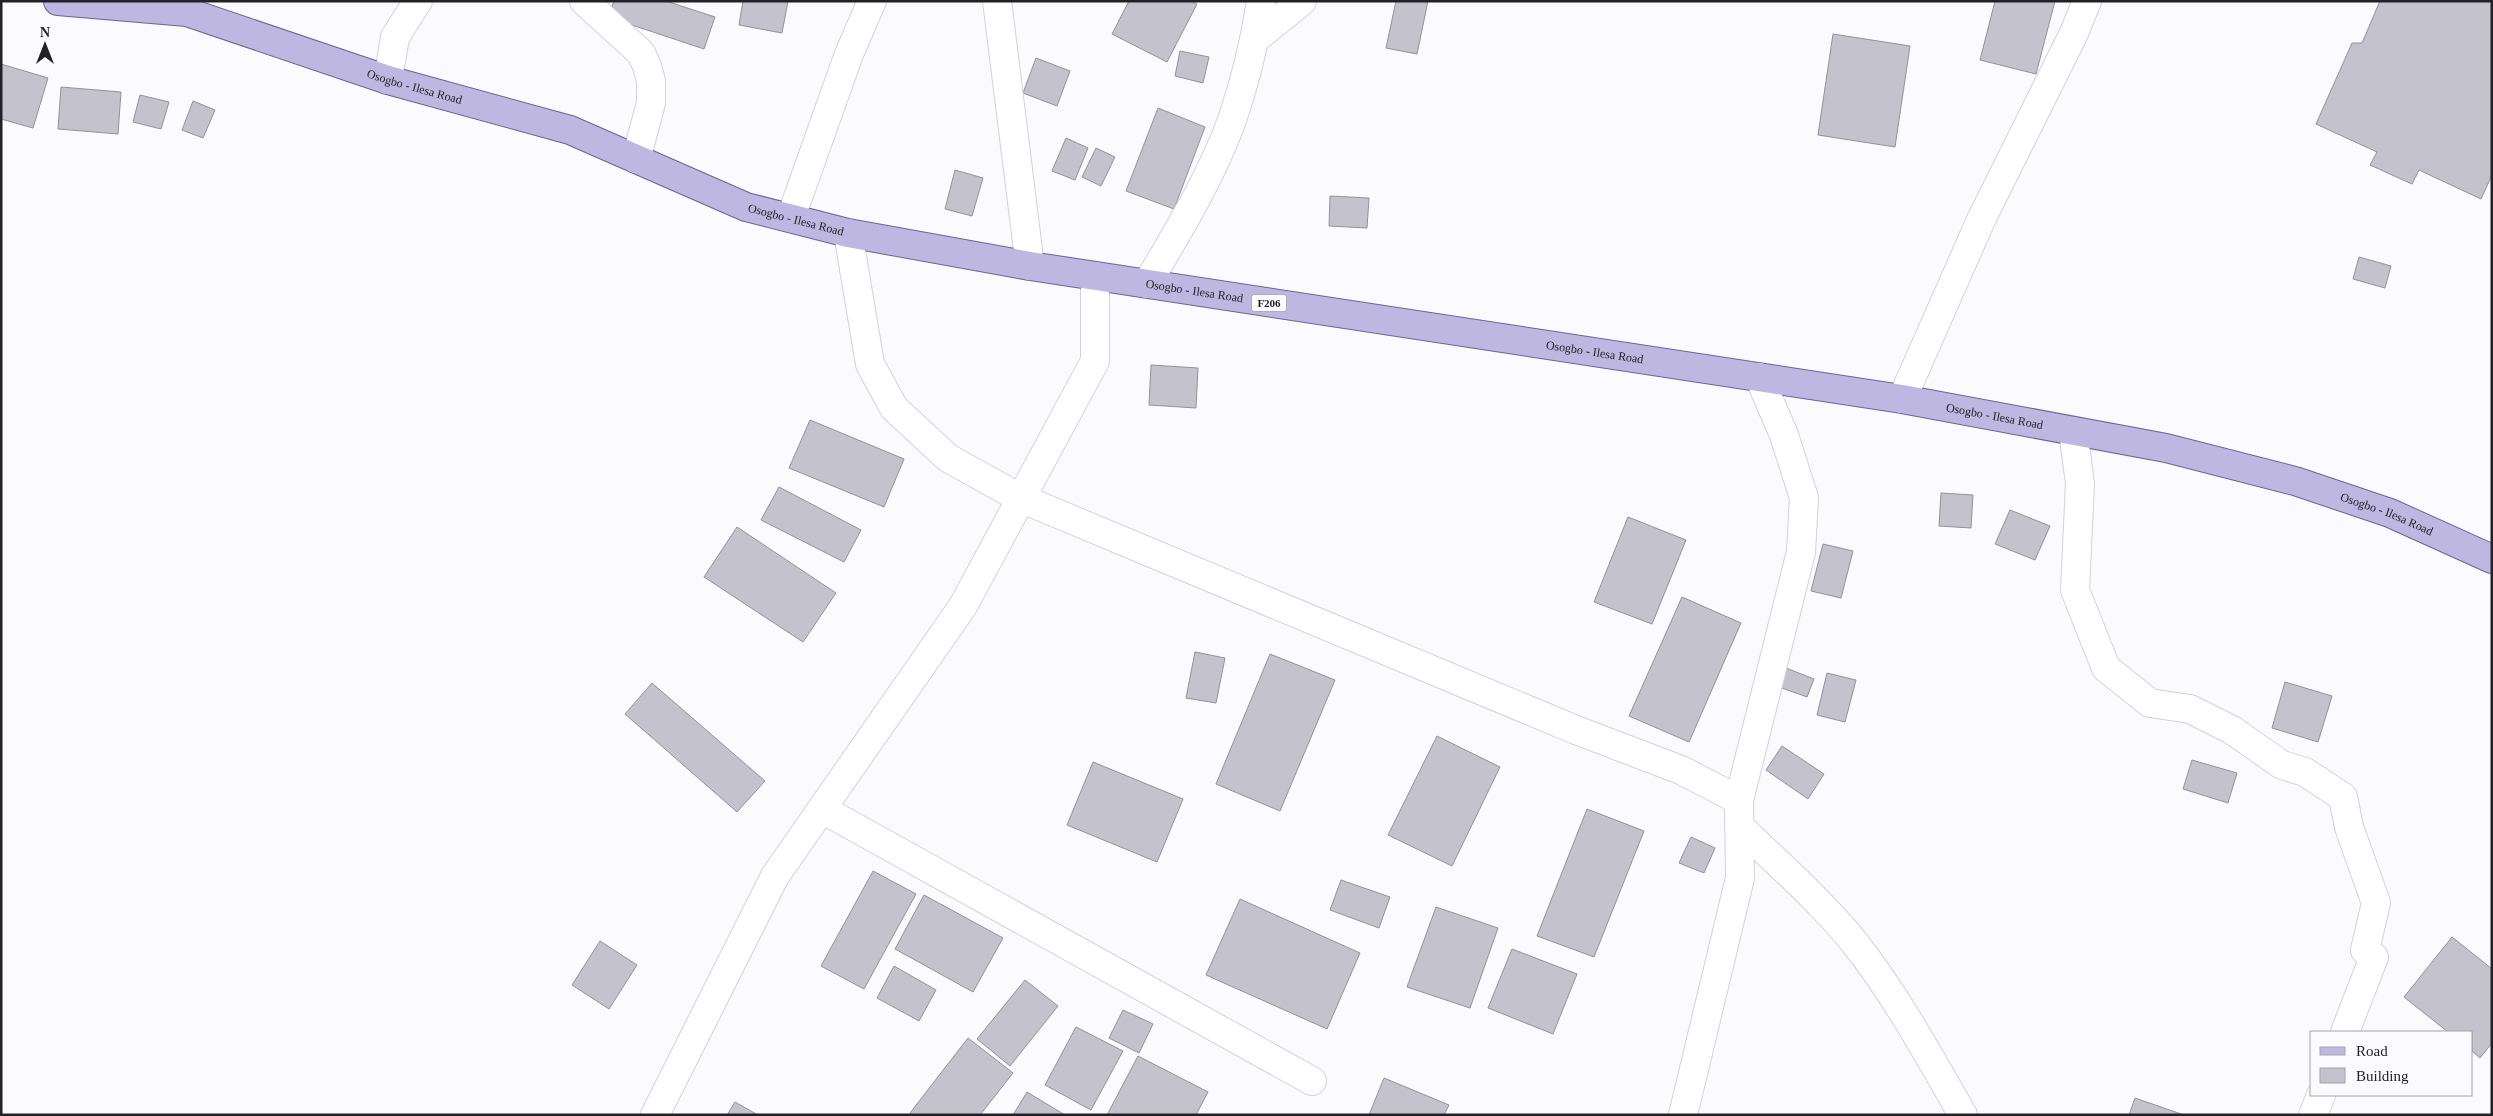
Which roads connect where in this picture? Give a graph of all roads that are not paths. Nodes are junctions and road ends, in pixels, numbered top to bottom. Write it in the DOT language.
graph roads {
  1 [pos="58,1"];
  2 [pos="418,1"];
  3 [pos="584,1"];
  4 [pos="872,1"];
  5 [pos="997,1"];
  6 [pos="1261,1"];
  7 [pos="1302,1"];
  8 [pos="2087,1"];
  9 [pos="187,7"];
  10 [pos="1255,39"];
  11 [pos="388,80"];
  12 [pos="636,159"];
  13 [pos="791,218"];
  14 [pos="848,233"];
  15 [pos="1030,266"];
  16 [pos="1095,276"];
  17 [pos="1147,284"];
  18 [pos="1759,377"];
  19 [pos="1902,399"];
  20 [pos="2073,431"];
  21 [pos="1020,498"];
  22 [pos="2492,559"];
  23 [pos="822,809"];
  24 [pos="1739,813"];
  25 [pos="2345,1031"];
  26 [pos="1312,1081"];
  27 [pos="2321,1096"];
  28 [pos="654,1115"];
  29 [pos="1683,1115"];
  30 [pos="1963,1115"];
  31 [pos="2313,1115"];
  1 -- 9 [label="main road, Osogbo - Ilesa Road / F206"];
  2 -- 11 [label="street"];
  3 -- 12 [label="street"];
  4 -- 13 [label="street"];
  5 -- 15 [label="street"];
  6 -- 10 [label="street"];
  7 -- 10 [label="street"];
  8 -- 19 [label="street"];
  9 -- 11 [label="main road, Osogbo - Ilesa Road / F206"];
  10 -- 17 [label="street"];
  11 -- 12 [label="main road, Osogbo - Ilesa Road / F206"];
  12 -- 13 [label="main road, Osogbo - Ilesa Road / F206"];
  13 -- 14 [label="main road, Osogbo - Ilesa Road / F206"];
  14 -- 15 [label="main road, Osogbo - Ilesa Road / F206"];
  14 -- 21 [label="street"];
  15 -- 16 [label="main road, Osogbo - Ilesa Road / F206"];
  16 -- 17 [label="main road, Osogbo - Ilesa Road / F206"];
  16 -- 21 [label="street"];
  17 -- 18 [label="main road, Osogbo - Ilesa Road / F206"];
  18 -- 19 [label="main road, Osogbo - Ilesa Road / F206"];
  18 -- 24 [label="street"];
  19 -- 20 [label="main road, Osogbo - Ilesa Road / F206"];
  20 -- 22 [label="main road, Osogbo - Ilesa Road / F206"];
  20 -- 25 [label="street"];
  21 -- 23 [label="street"];
  21 -- 24 [label="street"];
  23 -- 26 [label="street"];
  23 -- 28 [label="street"];
  24 -- 29 [label="street"];
  24 -- 30 [label="street"];
  27 -- 31 [label="street"];
}
